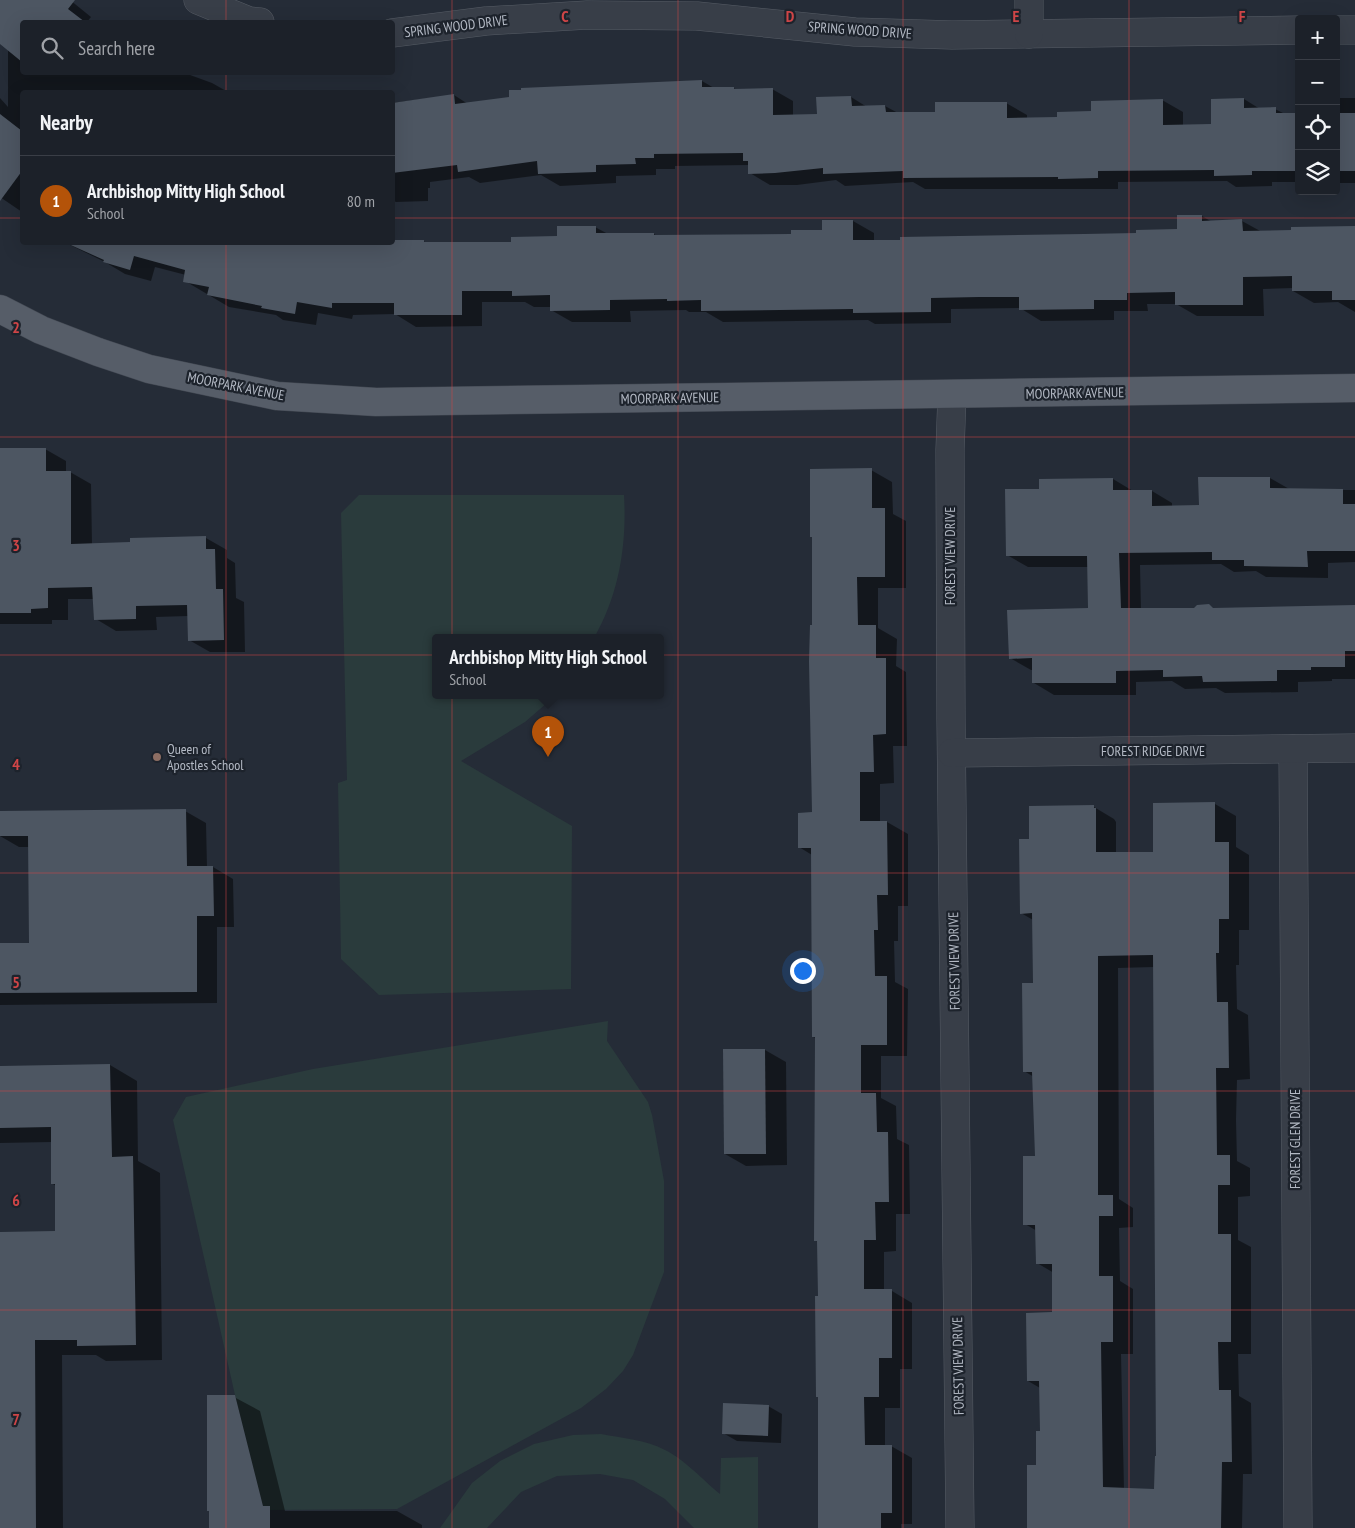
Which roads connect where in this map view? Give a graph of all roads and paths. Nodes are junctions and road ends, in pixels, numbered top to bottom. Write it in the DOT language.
graph roads {
  1 [pos="198,0"];
  2 [pos="1029,0"];
  3 [pos="247,20"];
  4 [pos="1295,30"];
  5 [pos="1340,30"];
  6 [pos="1355,30"];
  7 [pos="395,33"];
  8 [pos="1028,34"];
  9 [pos="0,309"];
  10 [pos="1355,388"];
  11 [pos="952,395"];
  12 [pos="1355,748"];
  13 [pos="1293,749"];
  14 [pos="952,753"];
  15 [pos="960,1528"];
  16 [pos="1298,1528"];
  1 -- 3 [label="street"];
  2 -- 8 [label="street"];
  4 -- 8 [label="street, SPRING WOOD DRIVE"];
  5 -- 6 [label="street"];
  7 -- 8 [label="street, SPRING WOOD DRIVE"];
  9 -- 11 [label="main road, MOORPARK AVENUE"];
  10 -- 11 [label="main road, MOORPARK AVENUE"];
  11 -- 14 [label="street, FOREST VIEW DRIVE"];
  12 -- 13 [label="street, FOREST RIDGE DRIVE"];
  13 -- 14 [label="street, FOREST RIDGE DRIVE"];
  13 -- 16 [label="street, FOREST GLEN DRIVE"];
  14 -- 15 [label="street, FOREST VIEW DRIVE"];
}
